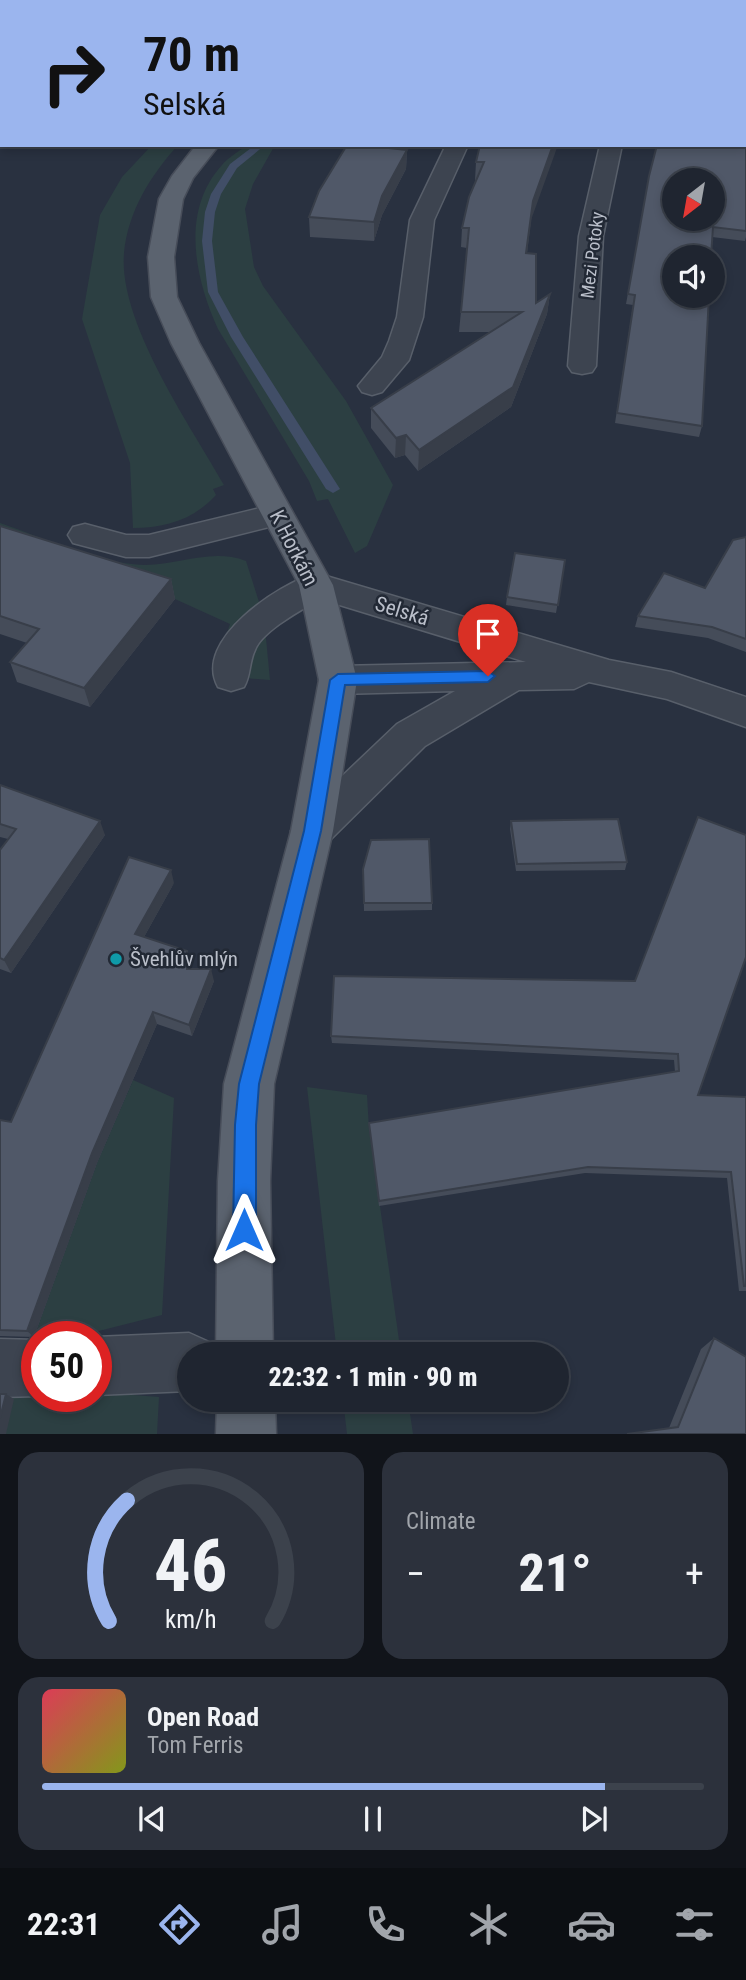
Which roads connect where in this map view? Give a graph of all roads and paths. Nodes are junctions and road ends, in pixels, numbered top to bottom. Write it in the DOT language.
graph roads {
  1 [pos="206,147"];
  2 [pos="456,147"];
  3 [pos="611,147"];
  4 [pos="582,366"];
  5 [pos="372,386"];
  6 [pos="277,514"];
  7 [pos="85,535"];
  8 [pos="316,584"];
  9 [pos="609,674"];
  10 [pos="513,676"];
  11 [pos="232,677"];
  12 [pos="338,680"];
  13 [pos="746,712"];
  14 [pos="312,831"];
  15 [pos="245,1342"];
  16 [pos="177,1363"];
  17 [pos="112,1365"];
  18 [pos="0,1368"];
  19 [pos="21,1368"];
  20 [pos="246,1412"];
  21 [pos="246,1434"];
  1 -- 6 [label="main road, K Horkám"];
  2 -- 5 [label="street"];
  3 -- 4 [label="street, Mezi Potoky"];
  6 -- 7 [label="street"];
  6 -- 8 [label="main road, K Horkám"];
  8 -- 9 [label="street, Selská"];
  8 -- 11 [label="street"];
  8 -- 12 [label="main road, K Horkám"];
  9 -- 10 [label="street, Selská"];
  9 -- 13 [label="street, Selská"];
  10 -- 12 [label="street, Selská"];
  10 -- 14 [label="street, Selská"];
  12 -- 14 [label="main road, K Horkám"];
  14 -- 15 [label="main road, K Horkám"];
  16 -- 17 [label="street"];
  18 -- 19 [label="street"];
  20 -- 21 [label="main road"];
}
